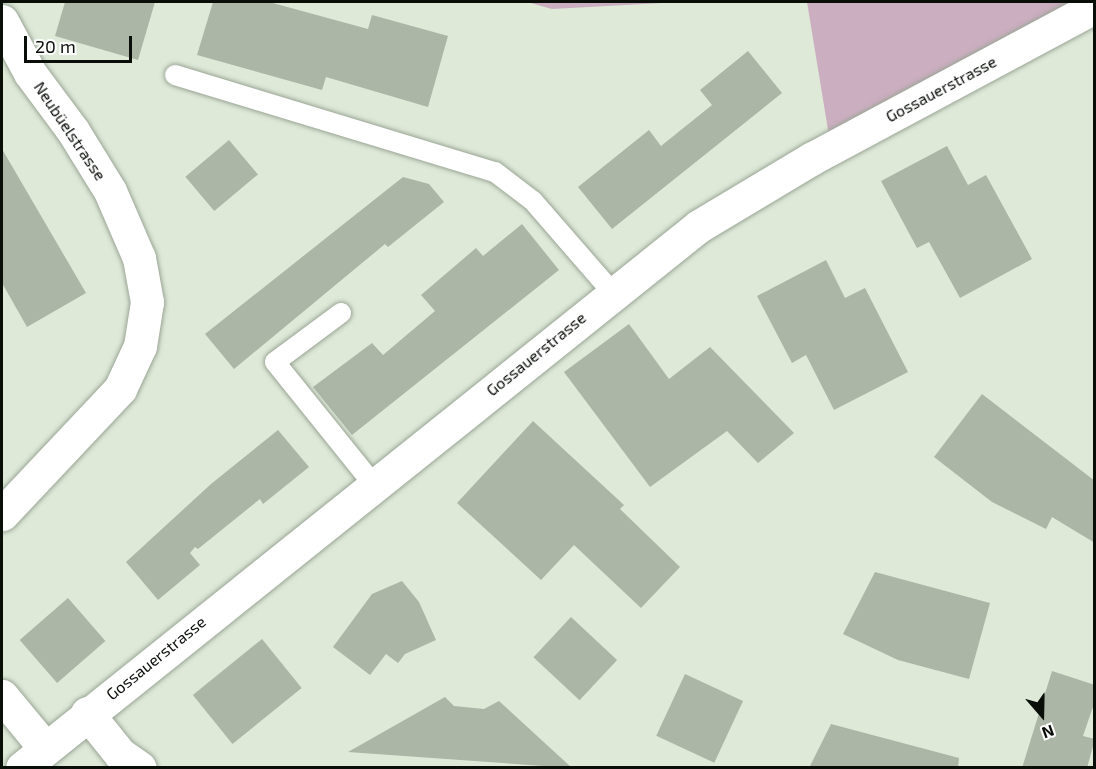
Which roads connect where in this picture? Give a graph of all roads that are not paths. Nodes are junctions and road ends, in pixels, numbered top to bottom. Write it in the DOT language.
graph roads {
  1 [pos="1095,7"];
  2 [pos="2,21"];
  3 [pos="175,75"];
  4 [pos="612,292"];
  5 [pos="341,313"];
  6 [pos="374,485"];
  7 [pos="2,514"];
  8 [pos="2,696"];
  9 [pos="87,713"];
  10 [pos="33,758"];
  11 [pos="140,768"];
  1 -- 4 [label="street, Gossauerstrasse"];
  2 -- 7 [label="street, Neubüelstrasse"];
  3 -- 4 [label="lane"];
  4 -- 6 [label="street, Gossauerstrasse"];
  5 -- 6 [label="lane"];
  6 -- 9 [label="street, Gossauerstrasse"];
  8 -- 10 [label="street"];
  9 -- 10 [label="street, Gossauerstrasse"];
  9 -- 11 [label="street"];
}
